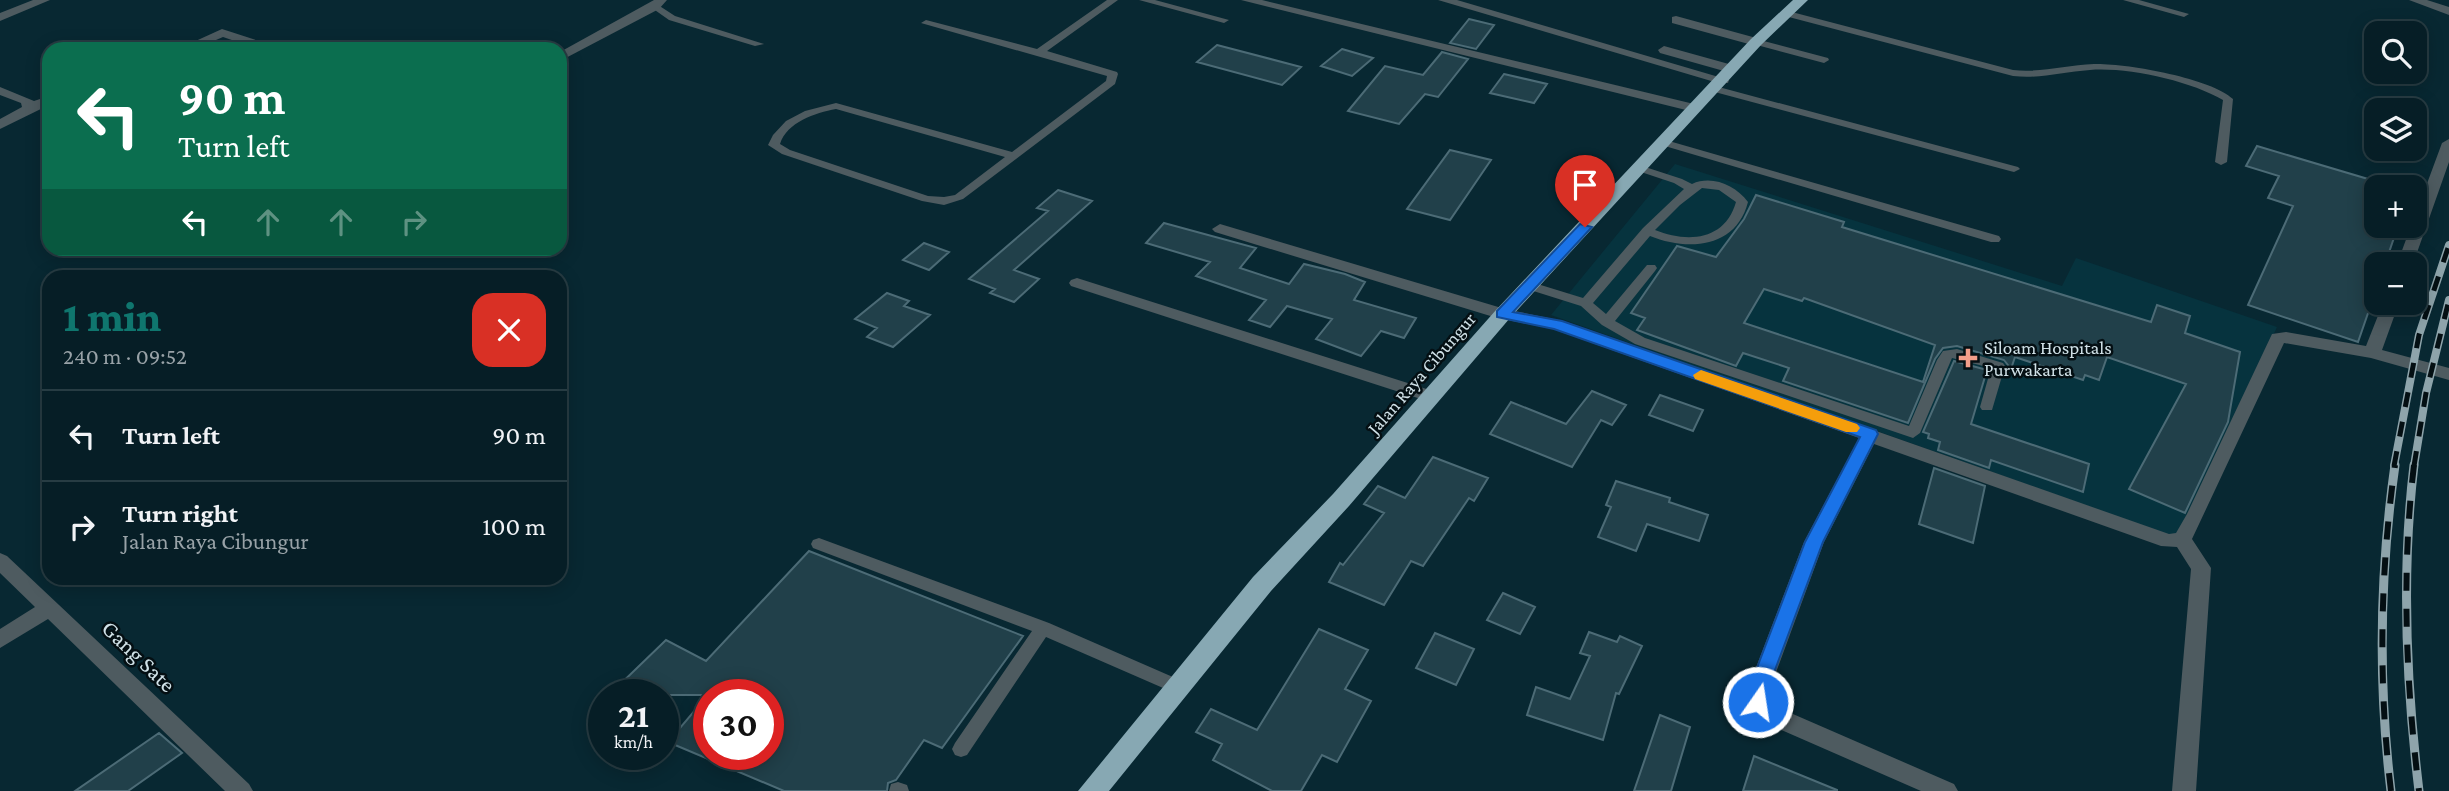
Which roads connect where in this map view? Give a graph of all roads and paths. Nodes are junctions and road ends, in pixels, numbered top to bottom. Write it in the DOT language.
graph roads {
  1 [pos="44,0"];
  2 [pos="1113,0"];
  3 [pos="1144,0"];
  4 [pos="1247,0"];
  5 [pos="1444,0"];
  6 [pos="1485,0"];
  7 [pos="2128,0"];
  8 [pos="2415,0"];
  9 [pos="658,3"];
  10 [pos="1796,4"];
  11 [pos="2449,11"];
  12 [pos="2185,14"];
  13 [pos="0,17"];
  14 [pos="1552,19"];
  15 [pos="1224,20"];
  16 [pos="1676,20"];
  17 [pos="926,23"];
  18 [pos="1541,28"];
  19 [pos="201,42"];
  20 [pos="249,42"];
  21 [pos="1756,42"];
  22 [pos="760,44"];
  23 [pos="1039,52"];
  24 [pos="567,53"];
  25 [pos="1824,60"];
  26 [pos="1723,79"];
  27 [pos="0,91"];
  28 [pos="42,103"];
  29 [pos="29,108"];
  30 [pos="1694,108"];
  31 [pos="0,125"];
  32 [pos="1662,142"];
  33 [pos="2449,143"];
  34 [pos="1011,155"];
  35 [pos="2221,162"];
  36 [pos="1639,168"];
  37 [pos="2014,169"];
  38 [pos="1691,189"];
  39 [pos="1220,229"];
  40 [pos="1647,231"];
  41 [pos="1994,239"];
  42 [pos="2409,252"];
  43 [pos="1651,268"];
  44 [pos="1077,282"];
  45 [pos="1531,286"];
  46 [pos="1586,303"];
  47 [pos="1503,314"];
  48 [pos="2386,315"];
  49 [pos="1607,322"];
  50 [pos="2372,353"];
  51 [pos="2449,374"];
  52 [pos="1430,396"];
  53 [pos="1987,407"];
  54 [pos="1870,434"];
  55 [pos="2182,538"];
  56 [pos="819,544"];
  57 [pos="0,561"];
  58 [pos="49,608"];
  59 [pos="1043,628"];
  60 [pos="0,640"];
  61 [pos="1177,686"];
  62 [pos="961,749"];
  63 [pos="241,791"];
  64 [pos="1092,791"];
  65 [pos="1946,791"];
  66 [pos="2184,791"];
  1 -- 13 [label="street"];
  2 -- 23 [label="lane"];
  3 -- 15 [label="lane"];
  4 -- 30 [label="street"];
  5 -- 18 [label="street"];
  6 -- 14 [label="street"];
  7 -- 12 [label="lane"];
  8 -- 11 [label="street"];
  9 -- 22 [label="lane"];
  9 -- 24 [label="street"];
  10 -- 21 [label="highway, Jalan Raya Cibungur"];
  10 -- 35 [label="lane"];
  14 -- 18 [label="street"];
  14 -- 26 [label="street"];
  16 -- 21 [label="street"];
  17 -- 23 [label="lane"];
  18 -- 26 [label="street"];
  19 -- 20 [label="street"];
  21 -- 25 [label="lane"];
  21 -- 26 [label="highway, Jalan Raya Cibungur"];
  23 -- 34 [label="lane"];
  26 -- 30 [label="highway, Jalan Raya Cibungur"];
  26 -- 37 [label="lane"];
  27 -- 29 [label="street"];
  28 -- 29 [label="street"];
  29 -- 31 [label="street"];
  30 -- 32 [label="highway, Jalan Raya Cibungur"];
  32 -- 36 [label="highway, Jalan Raya Cibungur"];
  32 -- 41 [label="lane"];
  33 -- 42 [label="street"];
  34 -- 34 [label="lane"];
  36 -- 38 [label="lane"];
  36 -- 45 [label="highway, Jalan Raya Cibungur"];
  38 -- 40 [label="lane"];
  38 -- 40 [label="lane"];
  39 -- 47 [label="street"];
  40 -- 46 [label="lane"];
  43 -- 49 [label="lane"];
  44 -- 52 [label="street"];
  45 -- 46 [label="lane"];
  45 -- 47 [label="highway, Jalan Raya Cibungur"];
  46 -- 49 [label="lane"];
  47 -- 52 [label="highway, Jalan Raya Cibungur"];
  47 -- 54 [label="street"];
  48 -- 50 [label="street"];
  49 -- 53 [label="lane"];
  50 -- 51 [label="street"];
  50 -- 55 [label="street"];
  52 -- 61 [label="highway, Jalan Raya Cibungur"];
  54 -- 55 [label="street"];
  54 -- 65 [label="street"];
  55 -- 66 [label="street"];
  56 -- 59 [label="lane"];
  57 -- 58 [label="street, Gang Sate"];
  58 -- 60 [label="street"];
  58 -- 63 [label="street, Gang Sate"];
  59 -- 61 [label="lane"];
  59 -- 62 [label="lane"];
  61 -- 64 [label="highway, Jalan Raya Cibungur"];
}
